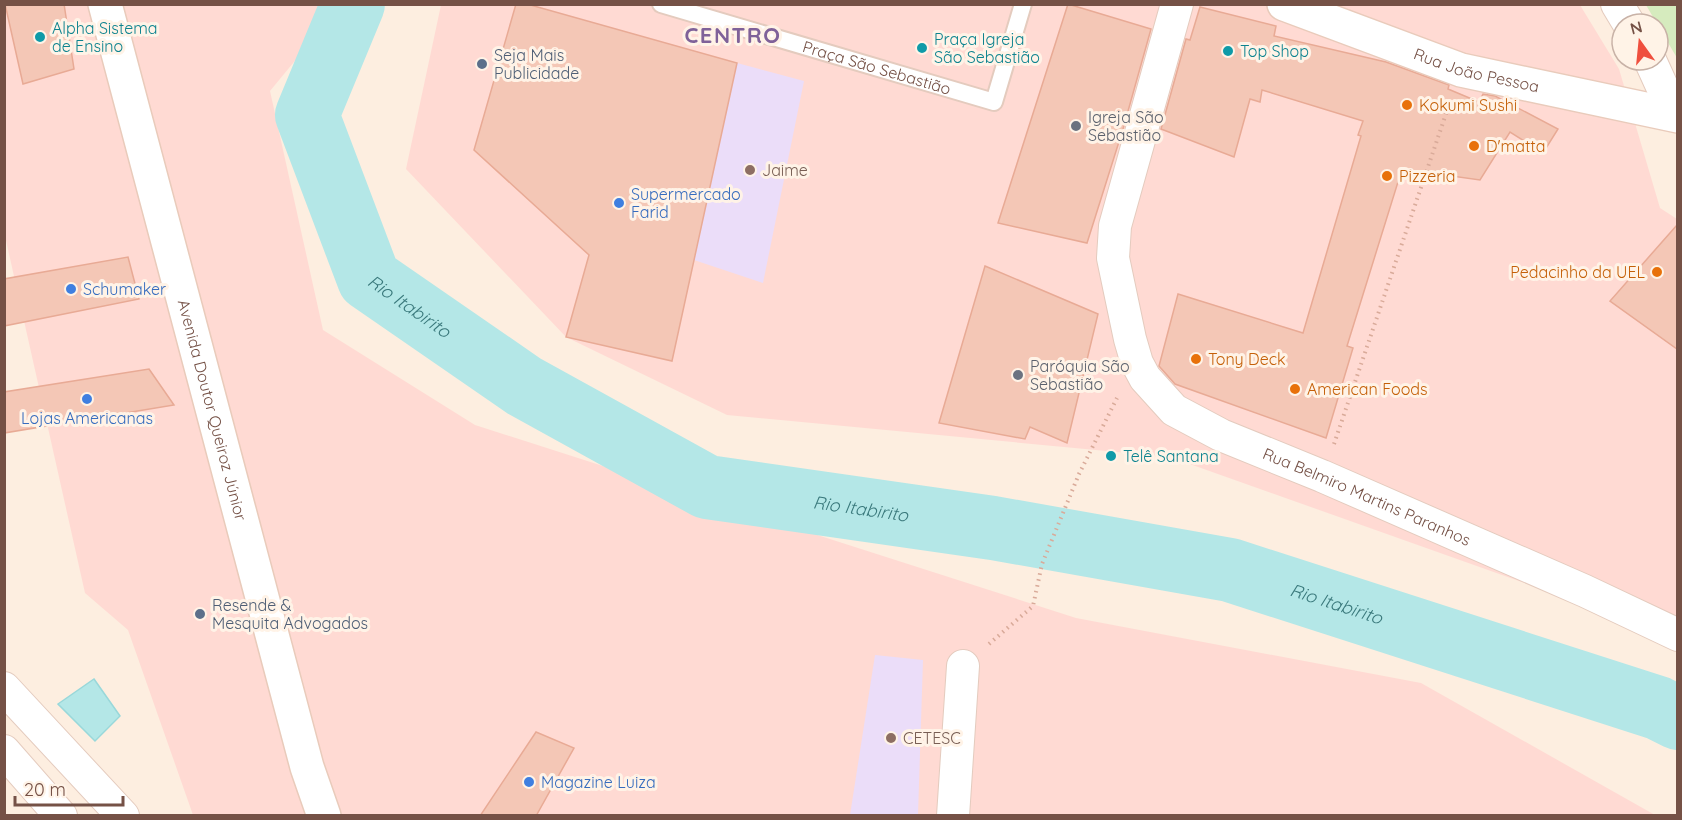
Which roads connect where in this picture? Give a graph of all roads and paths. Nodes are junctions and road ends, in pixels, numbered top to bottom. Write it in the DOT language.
graph roads {
  1 [pos="105,4"];
  2 [pos="661,4"];
  3 [pos="1023,4"];
  4 [pos="1177,4"];
  5 [pos="1284,4"];
  6 [pos="1461,70"];
  7 [pos="1655,72"];
  8 [pos="1677,120"];
  9 [pos="1137,363"];
  10 [pos="1322,476"];
  11 [pos="1677,635"];
  12 [pos="963,666"];
  13 [pos="4,688"];
  14 [pos="4,752"];
  15 [pos="61,816"];
  16 [pos="123,816"];
  17 [pos="324,816"];
  18 [pos="953,816"];
  1 -- 17 [label="main road, Avenida Doutor Queiroz Júnior"];
  2 -- 3 [label="lane, Praça São Sebastião"];
  4 -- 9 [label="street, Rua Belmiro Martins Paranhos"];
  5 -- 6 [label="main road, Rua João Pessoa"];
  6 -- 8 [label="main road, Rua João Pessoa"];
  6 -- 10 [label="path"];
  7 -- 8 [label="street"];
  9 -- 10 [label="street, Rua Belmiro Martins Paranhos"];
  9 -- 12 [label="path"];
  10 -- 11 [label="street, Rua Belmiro Martins Paranhos"];
  12 -- 18 [label="street"];
  13 -- 16 [label="street"];
  14 -- 15 [label="street"];
}
